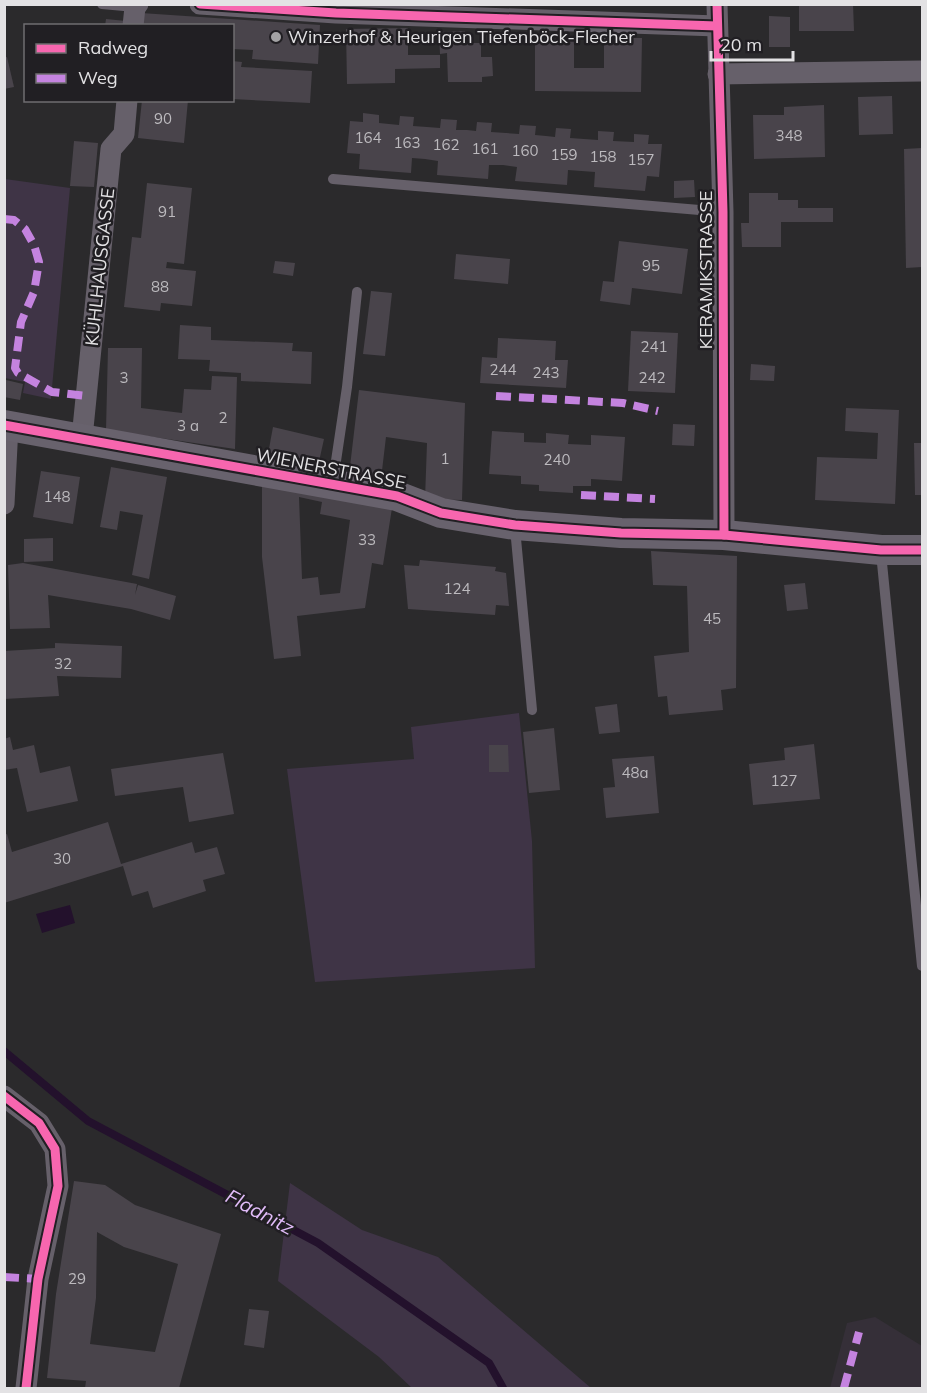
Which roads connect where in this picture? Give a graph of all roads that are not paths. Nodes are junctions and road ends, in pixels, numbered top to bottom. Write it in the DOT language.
graph roads {
  1 [pos="102,4"];
  2 [pos="200,4"];
  3 [pos="135,12"];
  4 [pos="717,15"];
  5 [pos="922,71"];
  6 [pos="718,74"];
  7 [pos="127,102"];
  8 [pos="333,179"];
  9 [pos="723,212"];
  10 [pos="357,292"];
  11 [pos="6,425"];
  12 [pos="82,438"];
  13 [pos="333,484"];
  14 [pos="4,504"];
  15 [pos="515,525"];
  16 [pos="724,535"];
  17 [pos="881,550"];
  18 [pos="922,550"];
  19 [pos="532,710"];
  20 [pos="922,966"];
  21 [pos="4,1096"];
  22 [pos="26,1389"];
  1 -- 3 [label="lane"];
  2 -- 4 [label="street"];
  4 -- 6 [label="street, KERAMIKSTRASSE"];
  5 -- 6 [label="street"];
  6 -- 9 [label="street, KERAMIKSTRASSE"];
  7 -- 12 [label="street, KÜHLHAUSGASSE"];
  8 -- 9 [label="lane"];
  9 -- 16 [label="street, KERAMIKSTRASSE"];
  10 -- 13 [label="lane"];
  11 -- 12 [label="street, WIENERSTRASSE"];
  11 -- 14 [label="street"];
  12 -- 13 [label="street, WIENERSTRASSE"];
  13 -- 15 [label="street, WIENERSTRASSE"];
  15 -- 16 [label="street, WIENERSTRASSE"];
  15 -- 19 [label="lane"];
  16 -- 17 [label="street, WIENERSTRASSE"];
  17 -- 18 [label="street, WIENERSTRASSE"];
  17 -- 20 [label="lane"];
  21 -- 22 [label="street"];
}
